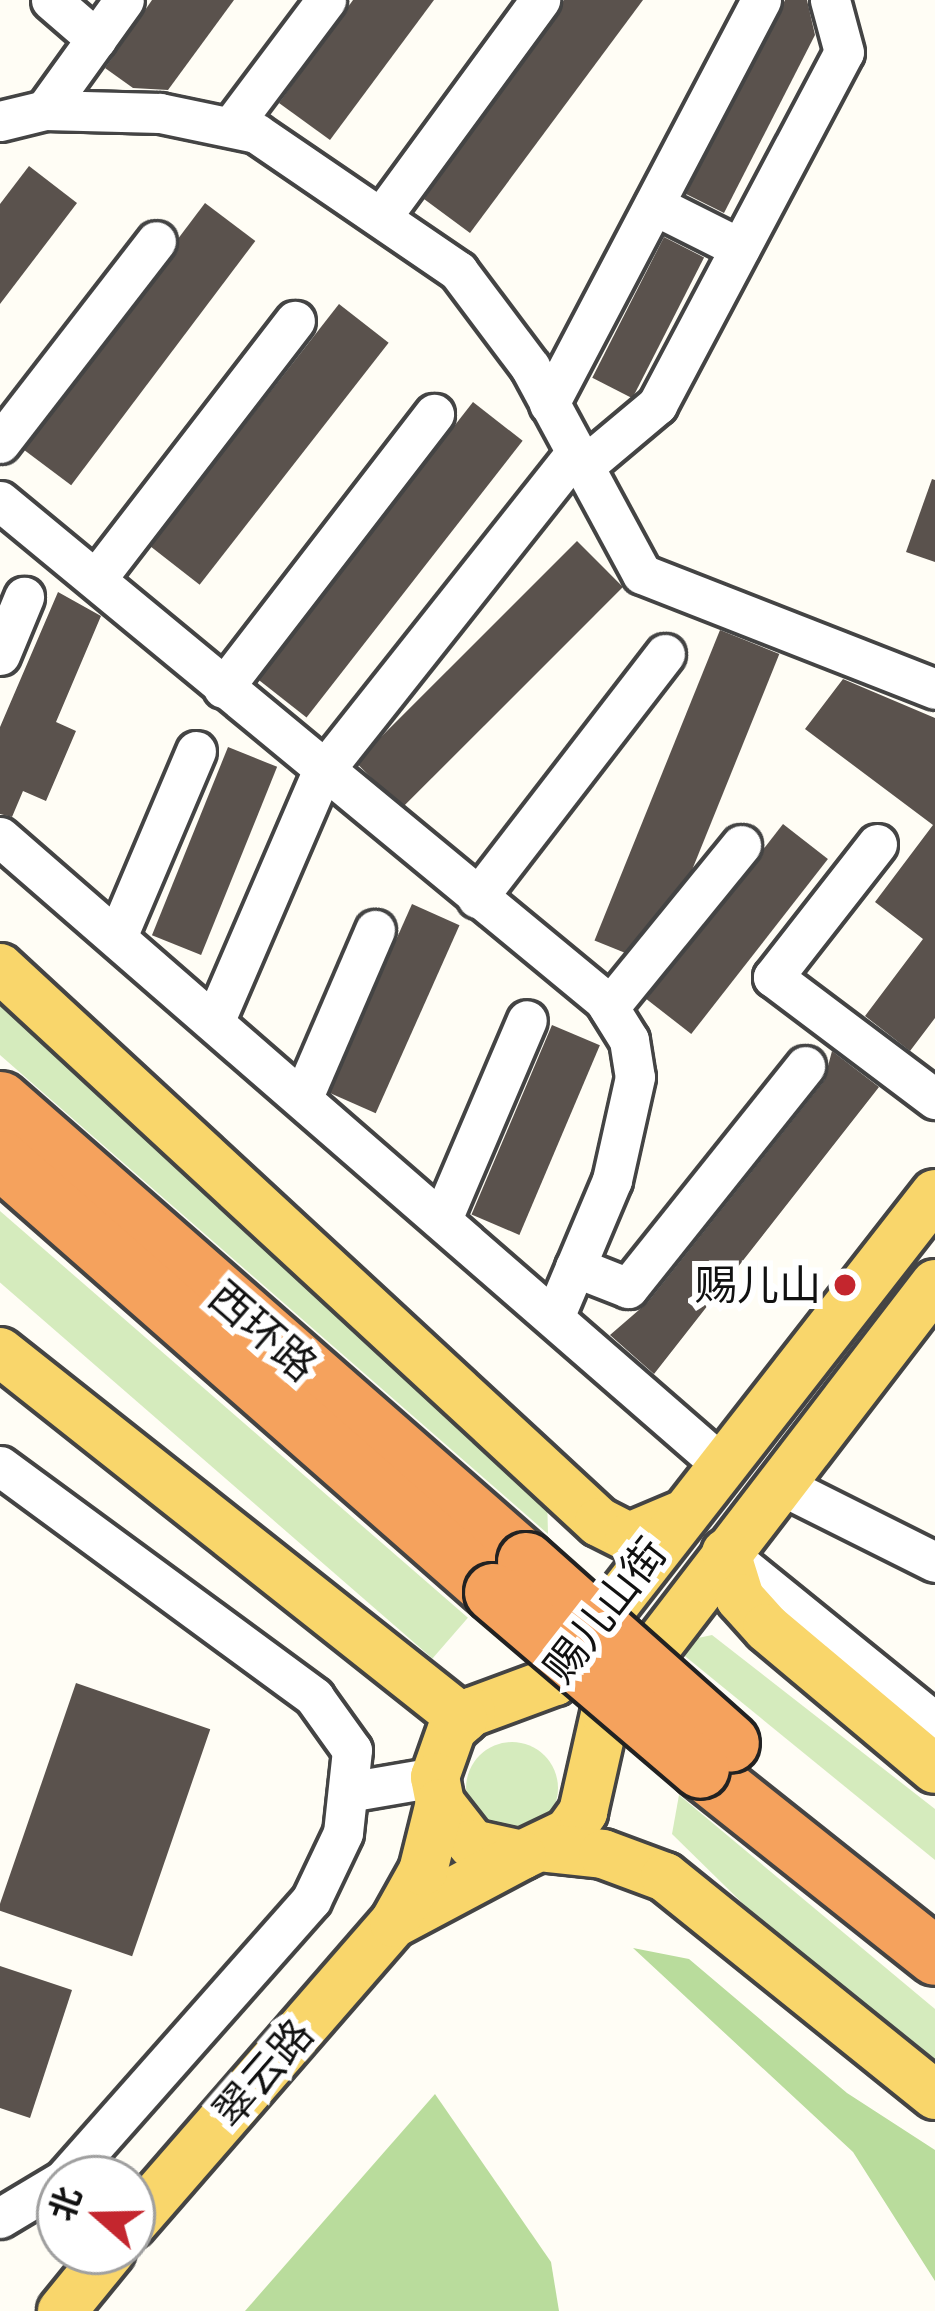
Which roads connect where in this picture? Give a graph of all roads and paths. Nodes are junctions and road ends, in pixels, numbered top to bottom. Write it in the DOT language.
graph roads {
  1 [pos="51,0"];
  2 [pos="124,0"];
  3 [pos="326,0"];
  4 [pos="541,0"];
  5 [pos="761,0"];
  6 [pos="830,0"];
  7 [pos="96,39"];
  8 [pos="45,110"];
  9 [pos="0,121"];
  10 [pos="233,124"];
  11 [pos="654,205"];
  12 [pos="382,216"];
  13 [pos="156,241"];
  14 [pos="740,248"];
  15 [pos="295,321"];
  16 [pos="549,404"];
  17 [pos="434,414"];
  18 [pos="0,443"];
  19 [pos="579,460"];
  20 [pos="0,501"];
  21 [pos="96,579"];
  22 [pos="24,597"];
  23 [pos="664,654"];
  24 [pos="0,655"];
  25 [pos="223,688"];
  26 [pos="935,689"];
  27 [pos="196,751"];
  28 [pos="321,774"];
  29 [pos="0,837"];
  30 [pos="877,844"];
  31 [pos="741,845"];
  32 [pos="477,898"];
  33 [pos="375,930"];
  34 [pos="118,937"];
  35 [pos="0,968"];
  36 [pos="609,1007"];
  37 [pos="215,1020"];
  38 [pos="527,1020"];
  39 [pos="805,1066"];
  40 [pos="302,1097"];
  41 [pos="935,1099"];
  42 [pos="0,1100"];
  43 [pos="0,1159"];
  44 [pos="935,1195"];
  45 [pos="442,1219"];
  46 [pos="574,1267"];
  47 [pos="935,1284"];
  48 [pos="554,1317"];
  49 [pos="0,1352"];
  50 [pos="721,1464"];
  51 [pos="0,1466"];
  52 [pos="779,1484"];
  53 [pos="679,1516"];
  54 [pos="726,1553"];
  55 [pos="935,1562"];
  56 [pos="509,1576"];
  57 [pos="463,1719"];
  58 [pos="935,1722"];
  59 [pos="715,1756"];
  60 [pos="935,1768"];
  61 [pos="437,1790"];
  62 [pos="354,1792"];
  63 [pos="535,1851"];
  64 [pos="935,1909"];
  65 [pos="394,1923"];
  66 [pos="935,1956"];
  67 [pos="935,2096"];
  68 [pos="84,2155"];
  69 [pos="36,2196"];
  70 [pos="156,2196"];
  71 [pos="0,2218"];
  72 [pos="91,2275"];
  73 [pos="62,2311"];
  1 -- 7 [label="street"];
  2 -- 7 [label="street"];
  3 -- 10 [label="street"];
  4 -- 12 [label="street"];
  5 -- 11 [label="street"];
  6 -- 14 [label="street"];
  7 -- 8 [label="street"];
  8 -- 9 [label="street"];
  8 -- 10 [label="street"];
  10 -- 12 [label="street"];
  11 -- 14 [label="street"];
  11 -- 16 [label="street"];
  12 -- 16 [label="street"];
  13 -- 18 [label="street"];
  14 -- 19 [label="street"];
  15 -- 21 [label="street"];
  16 -- 19 [label="street"];
  17 -- 25 [label="street"];
  19 -- 26 [label="street"];
  19 -- 28 [label="street"];
  20 -- 21 [label="street"];
  21 -- 25 [label="street"];
  22 -- 24 [label="street"];
  23 -- 32 [label="street"];
  25 -- 28 [label="street"];
  27 -- 34 [label="street"];
  28 -- 32 [label="street"];
  28 -- 37 [label="street"];
  29 -- 34 [label="street"];
  30 -- 41 [label="street"];
  31 -- 36 [label="street"];
  32 -- 36 [label="street"];
  33 -- 40 [label="street"];
  34 -- 37 [label="street"];
  35 -- 53 [label="main road"];
  36 -- 46 [label="street"];
  37 -- 40 [label="street"];
  38 -- 45 [label="street"];
  39 -- 46 [label="street"];
  40 -- 45 [label="street"];
  42 -- 56 [label="highway, 西环路"];
  43 -- 56 [label="highway, 西环路"];
  44 -- 50 [label="main road, 赐儿山街"];
  45 -- 48 [label="street"];
  46 -- 48 [label="street"];
  47 -- 52 [label="main road, 赐儿山街"];
  48 -- 50 [label="street"];
  49 -- 57 [label="main road"];
  50 -- 53 [label="main road, 赐儿山街"];
  51 -- 62 [label="street"];
  52 -- 54 [label="main road, 赐儿山街"];
  52 -- 55 [label="street"];
  53 -- 57 [label="main road, 赐儿山街"];
  54 -- 58 [label="street"];
  54 -- 60 [label="main road"];
  54 -- 63 [label="main road, 赐儿山街"];
  56 -- 59 [label="highway, bridge"];
  57 -- 61 [label="main road"];
  59 -- 64 [label="highway"];
  59 -- 66 [label="highway"];
  61 -- 62 [label="street"];
  61 -- 63 [label="main road"];
  61 -- 65 [label="main road"];
  62 -- 68 [label="street"];
  63 -- 65 [label="main road"];
  63 -- 67 [label="main road"];
  65 -- 70 [label="main road, 翠云路"];
  69 -- 71 [label="street"];
  72 -- 73 [label="main road"];
}
